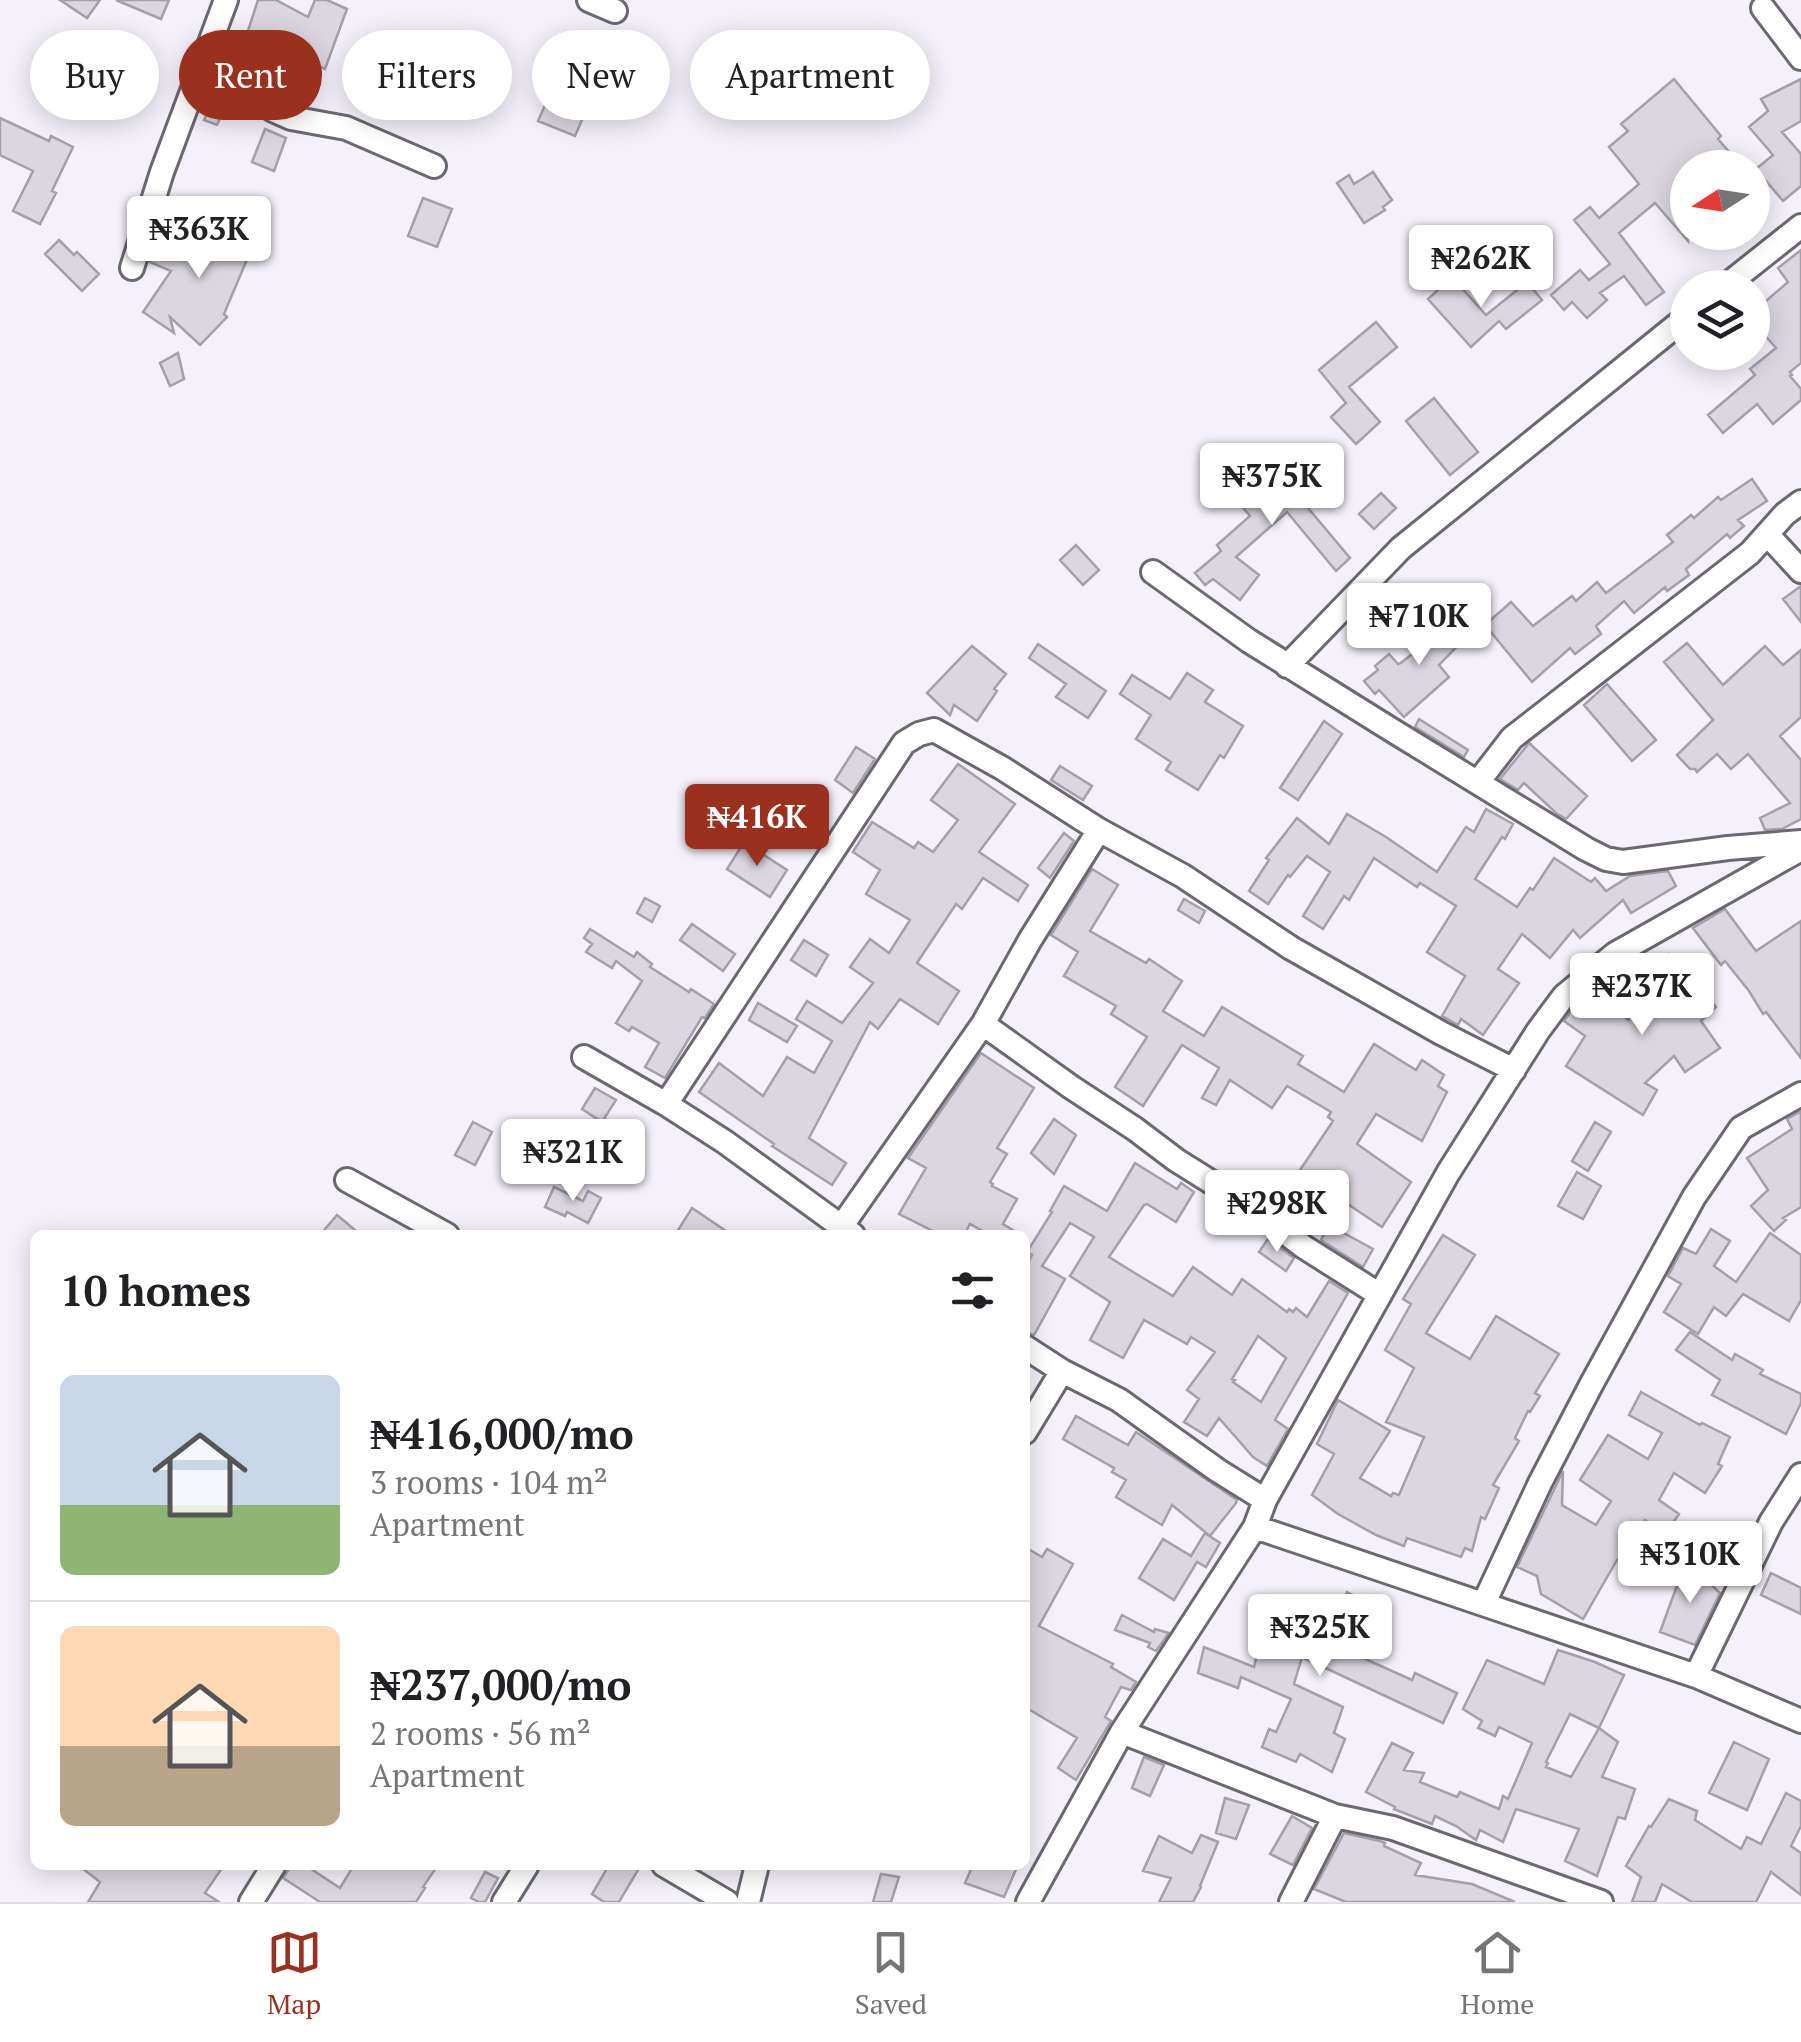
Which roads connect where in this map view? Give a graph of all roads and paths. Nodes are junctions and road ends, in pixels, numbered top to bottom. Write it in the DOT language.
graph roads {
  1 [pos="226,0"];
  2 [pos="589,0"];
  3 [pos="1763,8"];
  4 [pos="615,12"];
  5 [pos="215,30"];
  6 [pos="1801,58"];
  7 [pos="180,120"];
  8 [pos="303,120"];
  9 [pos="434,166"];
  10 [pos="1801,226"];
  11 [pos="132,268"];
  12 [pos="1746,270"];
  13 [pos="1670,331"];
  14 [pos="1801,502"];
  15 [pos="1767,534"];
  16 [pos="1801,571"];
  17 [pos="1153,572"];
  18 [pos="1288,666"];
  19 [pos="1478,782"];
  20 [pos="1099,830"];
  21 [pos="1801,846"];
  22 [pos="982,1024"];
  23 [pos="584,1057"];
  24 [pos="1514,1070"];
  25 [pos="1801,1094"];
  26 [pos="666,1104"];
  27 [pos="348,1180"];
  28 [pos="438,1230"];
  29 [pos="846,1230"];
  30 [pos="848,1230"];
  31 [pos="1380,1295"];
  32 [pos="1030,1350"];
  33 [pos="1062,1371"];
  34 [pos="1030,1424"];
  35 [pos="1801,1475"];
  36 [pos="1265,1500"];
  37 [pos="1255,1527"];
  38 [pos="1484,1603"];
  39 [pos="1696,1676"];
  40 [pos="1801,1720"];
  41 [pos="1122,1732"];
  42 [pos="1335,1816"];
  43 [pos="271,1870"];
  44 [pos="524,1870"];
  45 [pos="673,1870"];
  46 [pos="756,1870"];
  47 [pos="251,1902"];
  48 [pos="504,1902"];
  49 [pos="727,1902"];
  50 [pos="748,1902"];
  51 [pos="1028,1902"];
  52 [pos="1291,1902"];
  53 [pos="1601,1902"];
  1 -- 5 [label="street"];
  2 -- 4 [label="street"];
  3 -- 6 [label="street"];
  7 -- 11 [label="street"];
  8 -- 9 [label="street"];
  10 -- 12 [label="street"];
  13 -- 18 [label="street"];
  14 -- 15 [label="street"];
  15 -- 16 [label="street"];
  15 -- 19 [label="street"];
  17 -- 18 [label="street"];
  18 -- 19 [label="street"];
  19 -- 21 [label="street"];
  20 -- 22 [label="street"];
  20 -- 24 [label="street"];
  20 -- 26 [label="street"];
  21 -- 24 [label="street"];
  22 -- 30 [label="street"];
  22 -- 31 [label="street"];
  23 -- 26 [label="street"];
  24 -- 31 [label="street"];
  25 -- 38 [label="street"];
  26 -- 29 [label="street"];
  27 -- 28 [label="street"];
  31 -- 36 [label="street"];
  32 -- 33 [label="street"];
  33 -- 34 [label="street"];
  33 -- 36 [label="street"];
  35 -- 39 [label="street"];
  36 -- 37 [label="street"];
  37 -- 38 [label="street"];
  37 -- 41 [label="street"];
  38 -- 39 [label="street"];
  39 -- 40 [label="street"];
  41 -- 42 [label="street"];
  41 -- 51 [label="street"];
  42 -- 52 [label="street"];
  42 -- 53 [label="street"];
  43 -- 47 [label="street"];
  44 -- 48 [label="street"];
  45 -- 49 [label="street"];
  46 -- 50 [label="street"];
}
